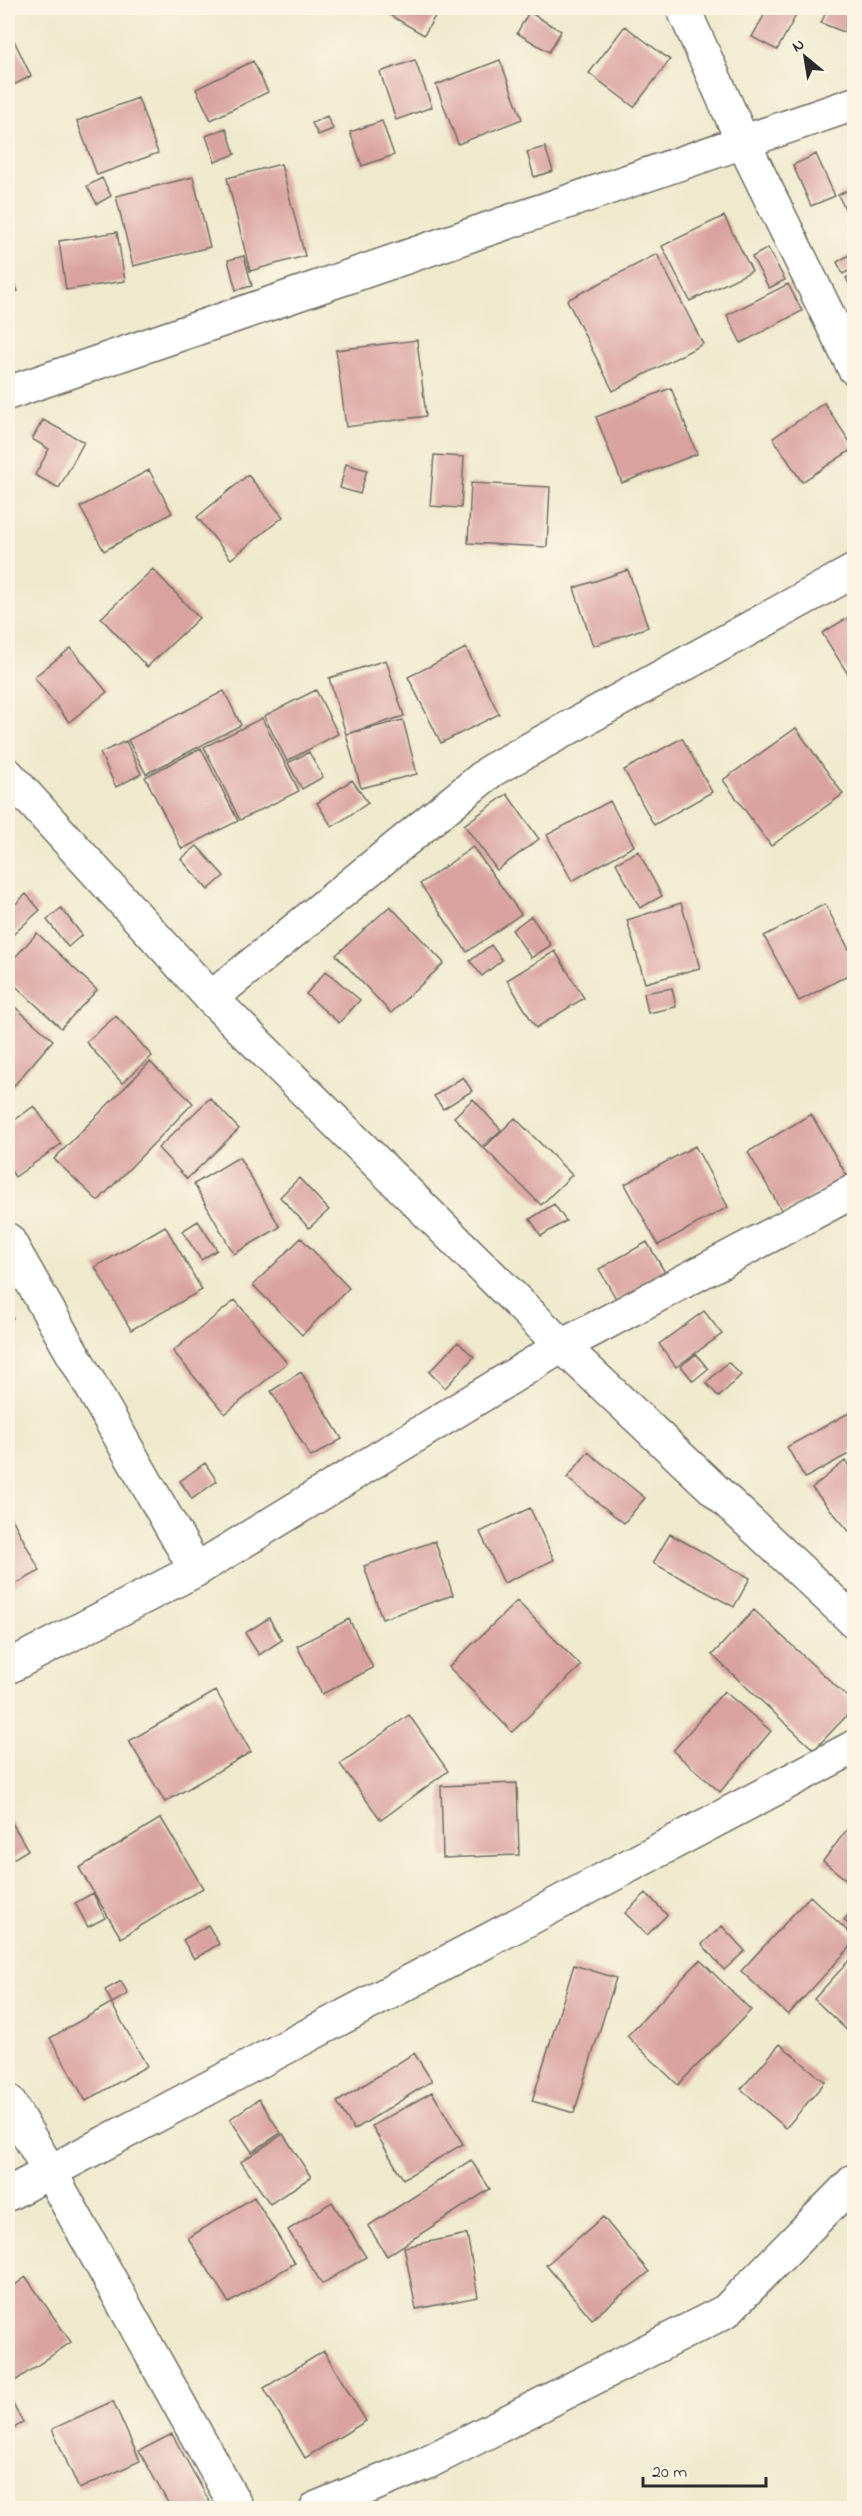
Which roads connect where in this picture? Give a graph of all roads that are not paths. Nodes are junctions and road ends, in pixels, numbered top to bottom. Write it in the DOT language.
graph roads {
  1 [pos="683,8"];
  2 [pos="855,104"];
  3 [pos="743,142"];
  4 [pos="855,369"];
  5 [pos="8,393"];
  6 [pos="855,571"];
  7 [pos="8,775"];
  8 [pos="211,998"];
  9 [pos="855,1191"];
  10 [pos="8,1240"];
  11 [pos="561,1346"];
  12 [pos="196,1570"];
  13 [pos="855,1621"];
  14 [pos="8,1667"];
  15 [pos="855,1748"];
  16 [pos="8,2101"];
  17 [pos="49,2170"];
  18 [pos="855,2181"];
  19 [pos="8,2194"];
  20 [pos="237,2508"];
  21 [pos="317,2508"];
  1 -- 3 [label="street"];
  2 -- 3 [label="street"];
  3 -- 4 [label="street"];
  3 -- 5 [label="street"];
  6 -- 8 [label="street"];
  7 -- 8 [label="street"];
  8 -- 11 [label="street"];
  9 -- 11 [label="street"];
  10 -- 12 [label="street"];
  11 -- 12 [label="street"];
  11 -- 13 [label="street"];
  12 -- 14 [label="street"];
  15 -- 17 [label="street"];
  16 -- 17 [label="street"];
  17 -- 19 [label="street"];
  17 -- 20 [label="street"];
  18 -- 21 [label="street"];
}
